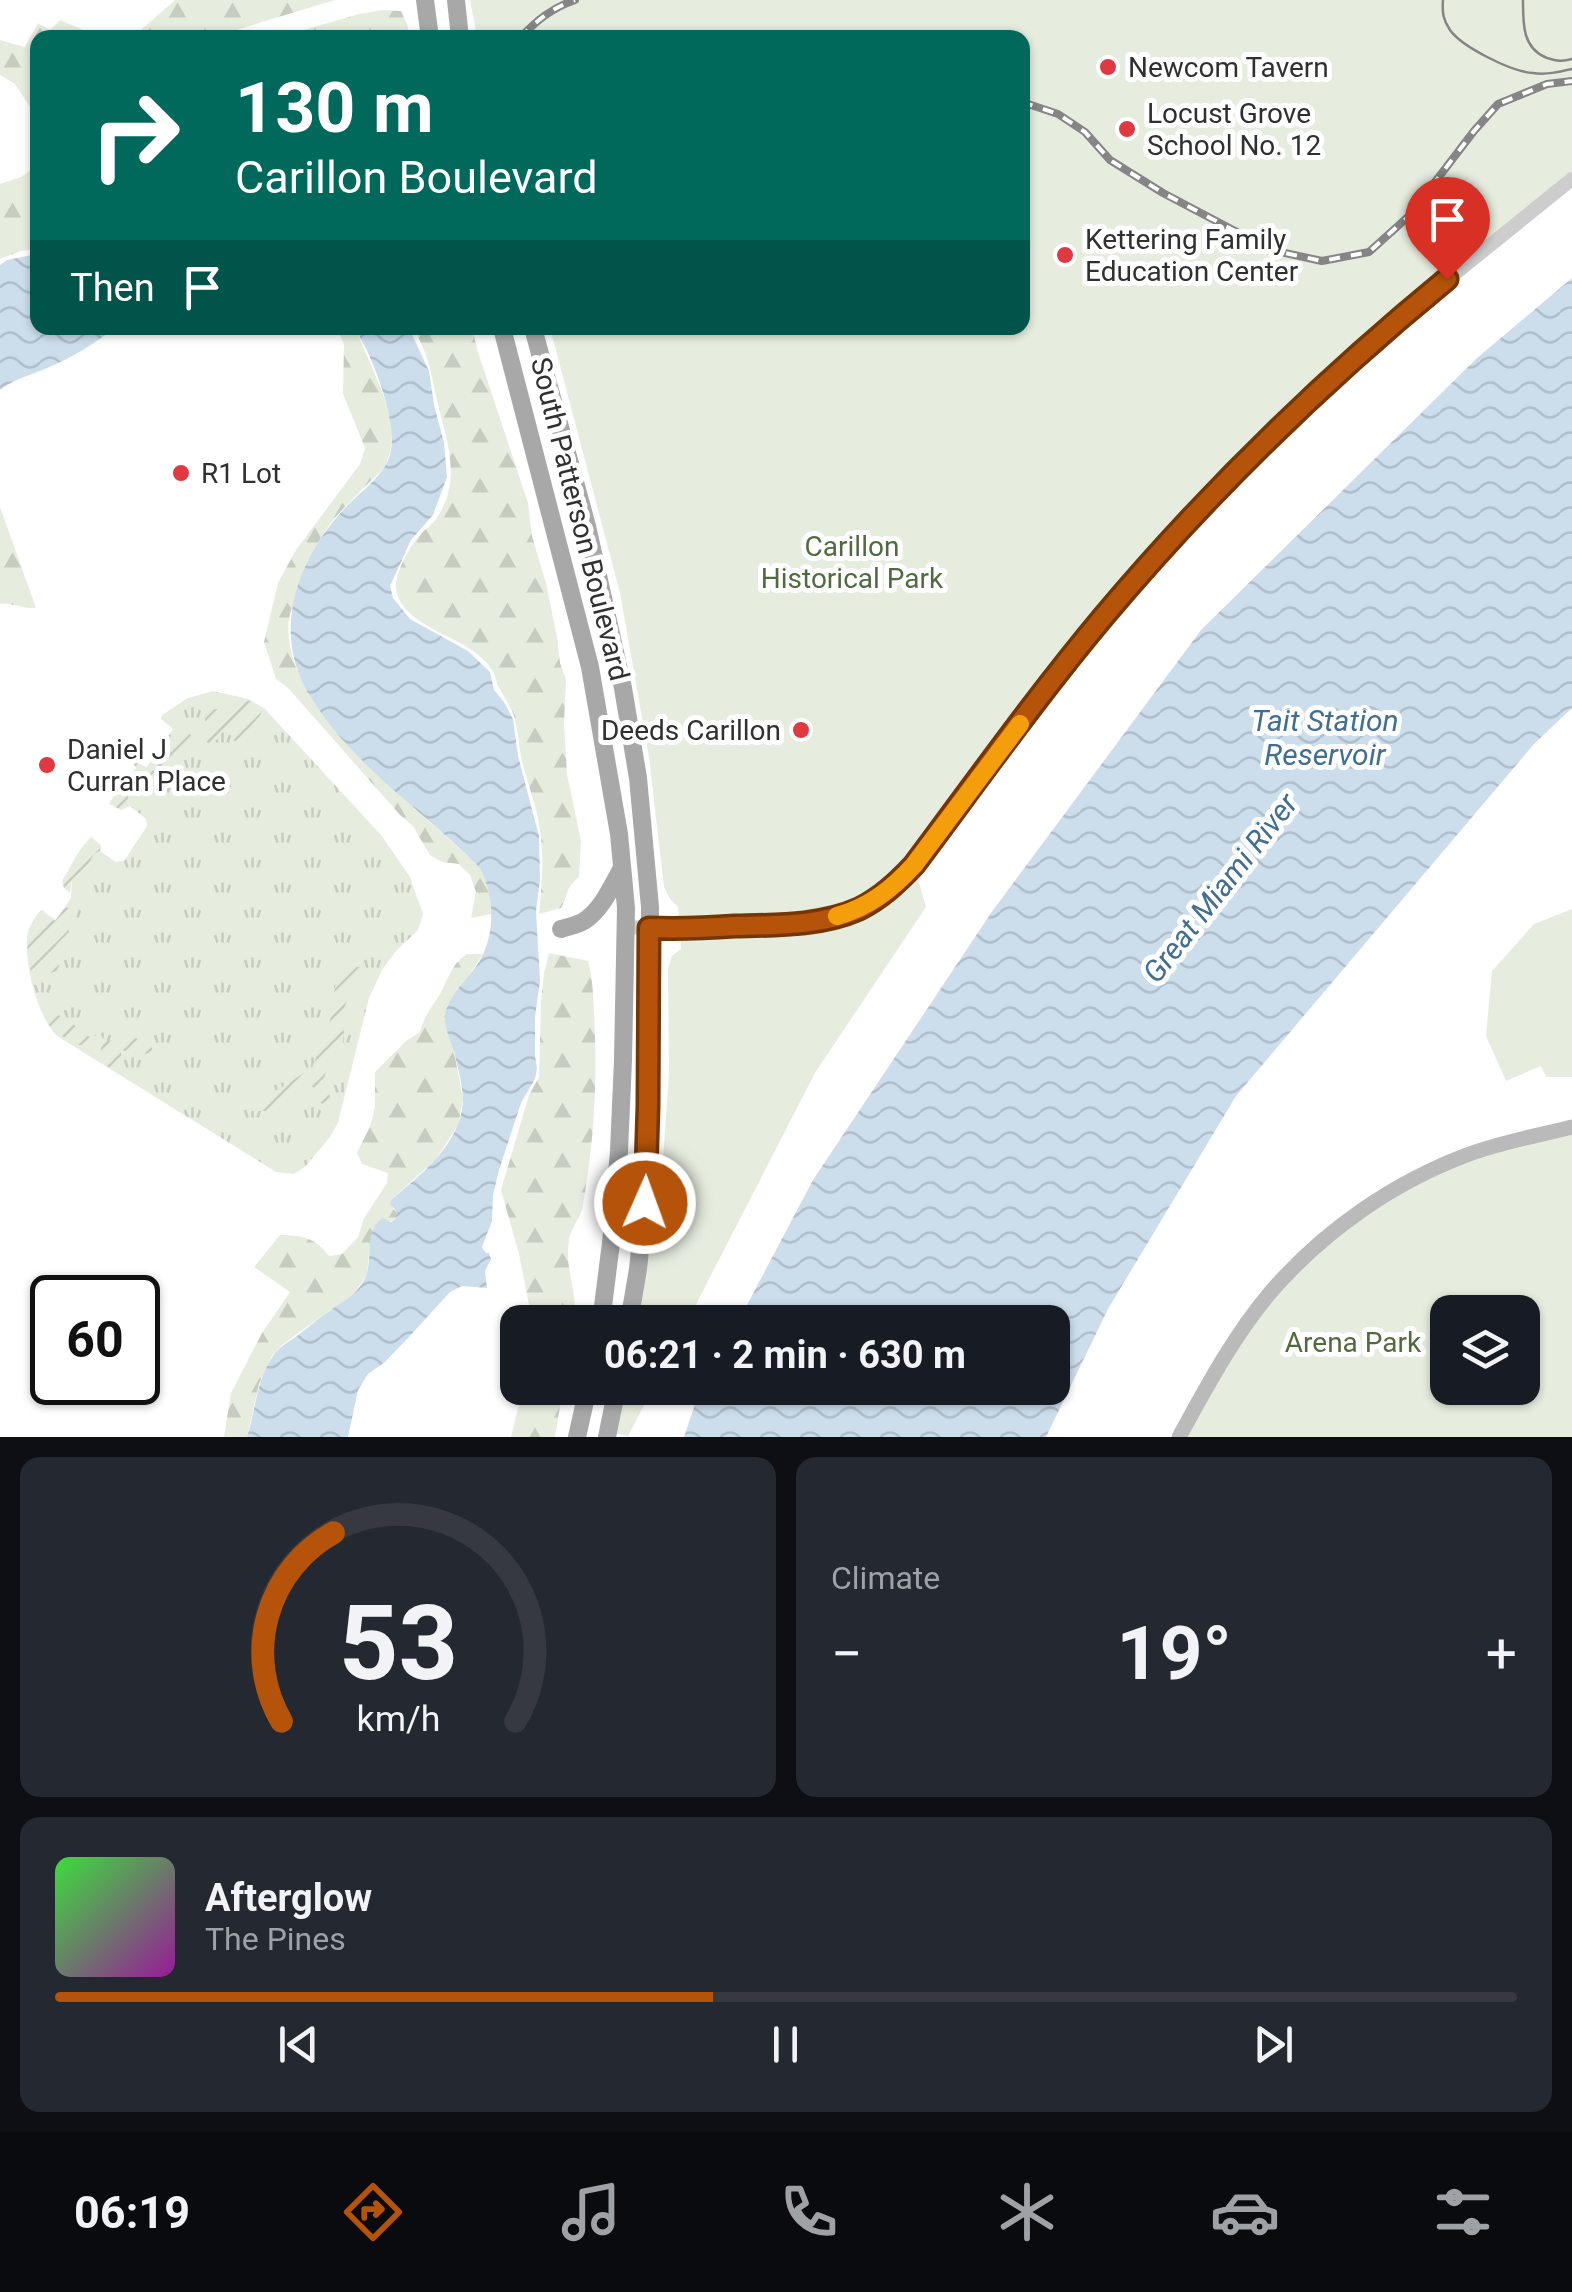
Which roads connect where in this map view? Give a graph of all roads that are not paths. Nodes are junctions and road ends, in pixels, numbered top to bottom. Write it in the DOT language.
graph roads {
  1 [pos="425,0"];
  2 [pos="456,0"];
  3 [pos="429,30"];
  4 [pos="459,30"];
  5 [pos="1572,179"];
  6 [pos="504,335"];
  7 [pos="535,335"];
  8 [pos="622,867"];
  9 [pos="625,927"];
  10 [pos="649,928"];
  11 [pos="561,929"];
  12 [pos="1572,1127"];
  13 [pos="603,1305"];
  14 [pos="632,1305"];
  15 [pos="585,1405"];
  16 [pos="614,1405"];
  17 [pos="578,1437"];
  18 [pos="607,1437"];
  19 [pos="1179,1437"];
  1 -- 3 [label="main road"];
  2 -- 4 [label="main road"];
  5 -- 10 [label="street"];
  6 -- 8 [label="main road, South Patterson Boulevard"];
  7 -- 10 [label="main road, South Patterson Boulevard"];
  8 -- 9 [label="main road, South Patterson Boulevard"];
  8 -- 11 [label="main road"];
  9 -- 10 [label="street"];
  9 -- 13 [label="main road, South Patterson Boulevard"];
  10 -- 14 [label="main road, South Patterson Boulevard"];
  12 -- 19 [label="main road"];
  15 -- 17 [label="main road"];
  16 -- 18 [label="main road"];
}
